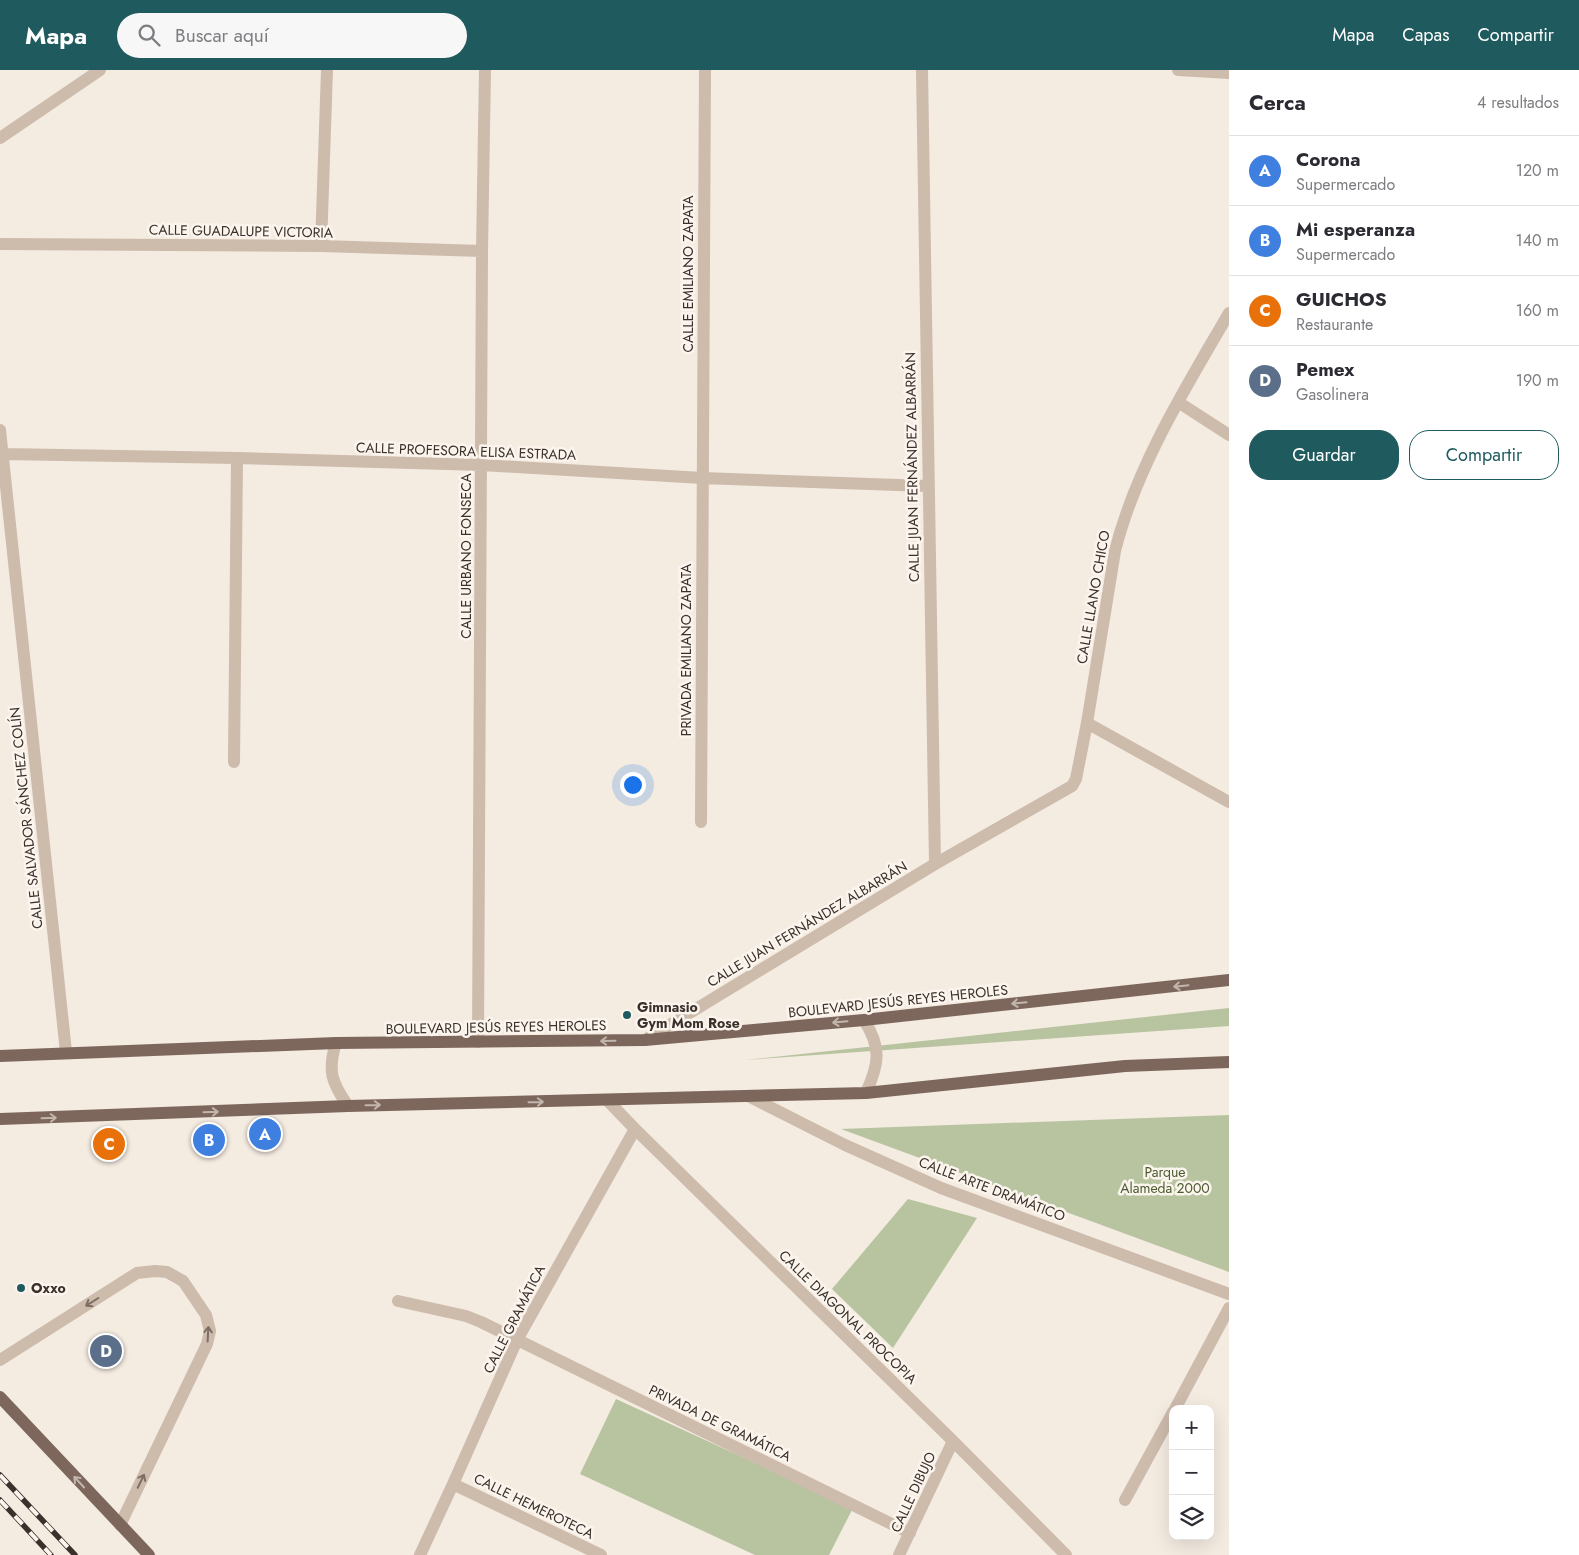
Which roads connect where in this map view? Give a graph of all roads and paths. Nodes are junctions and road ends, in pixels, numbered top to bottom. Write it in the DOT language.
graph roads {
  1 [pos="100,70"];
  2 [pos="327,70"];
  3 [pos="485,70"];
  4 [pos="704,70"];
  5 [pos="922,70"];
  6 [pos="1178,70"];
  7 [pos="1229,72"];
  8 [pos="0,138"];
  9 [pos="0,244"];
  10 [pos="321,246"];
  11 [pos="482,251"];
  12 [pos="1229,313"];
  13 [pos="1178,402"];
  14 [pos="0,430"];
  15 [pos="1229,434"];
  16 [pos="3,454"];
  17 [pos="237,458"];
  18 [pos="482,466"];
  19 [pos="702,478"];
  20 [pos="927,486"];
  21 [pos="3,492"];
  22 [pos="1087,723"];
  23 [pos="234,762"];
  24 [pos="1070,788"];
  25 [pos="1229,802"];
  26 [pos="701,822"];
  27 [pos="935,864"];
  28 [pos="1229,980"];
  29 [pos="864,1020"];
  30 [pos="644,1040"];
  31 [pos="478,1042"];
  32 [pos="336,1043"];
  33 [pos="66,1052"];
  34 [pos="0,1056"];
  35 [pos="1229,1062"];
  36 [pos="866,1093"];
  37 [pos="750,1097"];
  38 [pos="608,1101"];
  39 [pos="348,1106"];
  40 [pos="0,1119"];
  41 [pos="635,1129"];
  42 [pos="1229,1294"];
  43 [pos="398,1302"];
  44 [pos="1229,1308"];
  45 [pos="517,1340"];
  46 [pos="0,1360"];
  47 [pos="0,1397"];
  48 [pos="1177,1405"];
  49 [pos="1169,1419"];
  50 [pos="953,1441"];
  51 [pos="453,1484"];
  52 [pos="1125,1500"];
  53 [pos="120,1525"];
  54 [pos="910,1533"];
  55 [pos="149,1555"];
  56 [pos="420,1555"];
  57 [pos="601,1555"];
  58 [pos="899,1555"];
  59 [pos="1066,1555"];
  1 -- 8 [label="street"];
  2 -- 10 [label="street"];
  3 -- 11 [label="street, CALLE URBANO FONSECA"];
  4 -- 19 [label="street, CALLE EMILIANO ZAPATA"];
  5 -- 20 [label="street, CALLE JUAN FERNÁNDEZ ALBARRÁN"];
  6 -- 7 [label="street"];
  9 -- 10 [label="street, CALLE GUADALUPE VICTORIA"];
  10 -- 11 [label="street, CALLE GUADALUPE VICTORIA"];
  11 -- 18 [label="street, CALLE URBANO FONSECA"];
  12 -- 13 [label="street, CALLE LLANO CHICO"];
  13 -- 15 [label="street"];
  13 -- 22 [label="street, CALLE LLANO CHICO"];
  14 -- 16 [label="street, CALLE SALVADOR SÁNCHEZ COLÍN"];
  16 -- 17 [label="street, CALLE PROFESORA ELISA ESTRADA"];
  16 -- 21 [label="street, CALLE SALVADOR SÁNCHEZ COLÍN"];
  17 -- 18 [label="street, CALLE PROFESORA ELISA ESTRADA"];
  17 -- 23 [label="street"];
  18 -- 19 [label="street, CALLE PROFESORA ELISA ESTRADA"];
  18 -- 31 [label="street, CALLE URBANO FONSECA"];
  19 -- 20 [label="street, CALLE PROFESORA ELISA ESTRADA"];
  19 -- 26 [label="street, PRIVADA EMILIANO ZAPATA"];
  20 -- 27 [label="street, CALLE JUAN FERNÁNDEZ ALBARRÁN"];
  21 -- 33 [label="street, CALLE SALVADOR SÁNCHEZ COLÍN"];
  22 -- 24 [label="street, CALLE LLANO CHICO"];
  22 -- 25 [label="street"];
  24 -- 27 [label="street, CALLE JUAN FERNÁNDEZ ALBARRÁN"];
  27 -- 30 [label="street, CALLE JUAN FERNÁNDEZ ALBARRÁN"];
  28 -- 29 [label="main road, BOULEVARD JESÚS REYES HEROLES, one-way"];
  29 -- 30 [label="main road, BOULEVARD JESÚS REYES HEROLES, one-way"];
  29 -- 36 [label="street"];
  30 -- 31 [label="main road, BOULEVARD JESÚS REYES HEROLES, one-way"];
  31 -- 32 [label="main road, BOULEVARD JESÚS REYES HEROLES"];
  32 -- 33 [label="main road, BOULEVARD JESÚS REYES HEROLES"];
  32 -- 39 [label="street"];
  33 -- 34 [label="main road, BOULEVARD JESÚS REYES HEROLES"];
  35 -- 36 [label="main road"];
  36 -- 37 [label="main road"];
  37 -- 38 [label="main road"];
  37 -- 42 [label="street, CALLE ARTE DRAMÁTICO"];
  39 -- 38 [label="main road, one-way"];
  38 -- 41 [label="street, CALLE DIAGONAL PROCOPIA"];
  40 -- 39 [label="main road, one-way"];
  41 -- 45 [label="street, CALLE GRAMÁTICA"];
  41 -- 50 [label="street, CALLE DIAGONAL PROCOPIA"];
  43 -- 45 [label="street, PRIVADA DE GRAMÁTICA"];
  44 -- 48 [label="street"];
  45 -- 51 [label="street, CALLE GRAMÁTICA"];
  45 -- 54 [label="street, PRIVADA DE GRAMÁTICA"];
  53 -- 46 [label="street, one-way"];
  53 -- 47 [label="main road, one-way"];
  49 -- 52 [label="street"];
  50 -- 54 [label="street, CALLE DIBUJO"];
  50 -- 59 [label="street, CALLE DIAGONAL PROCOPIA"];
  51 -- 56 [label="street, CALLE GRAMÁTICA"];
  51 -- 57 [label="street, CALLE HEMEROTECA"];
  53 -- 55 [label="main road"];
  54 -- 58 [label="street, CALLE DIBUJO"];
}
